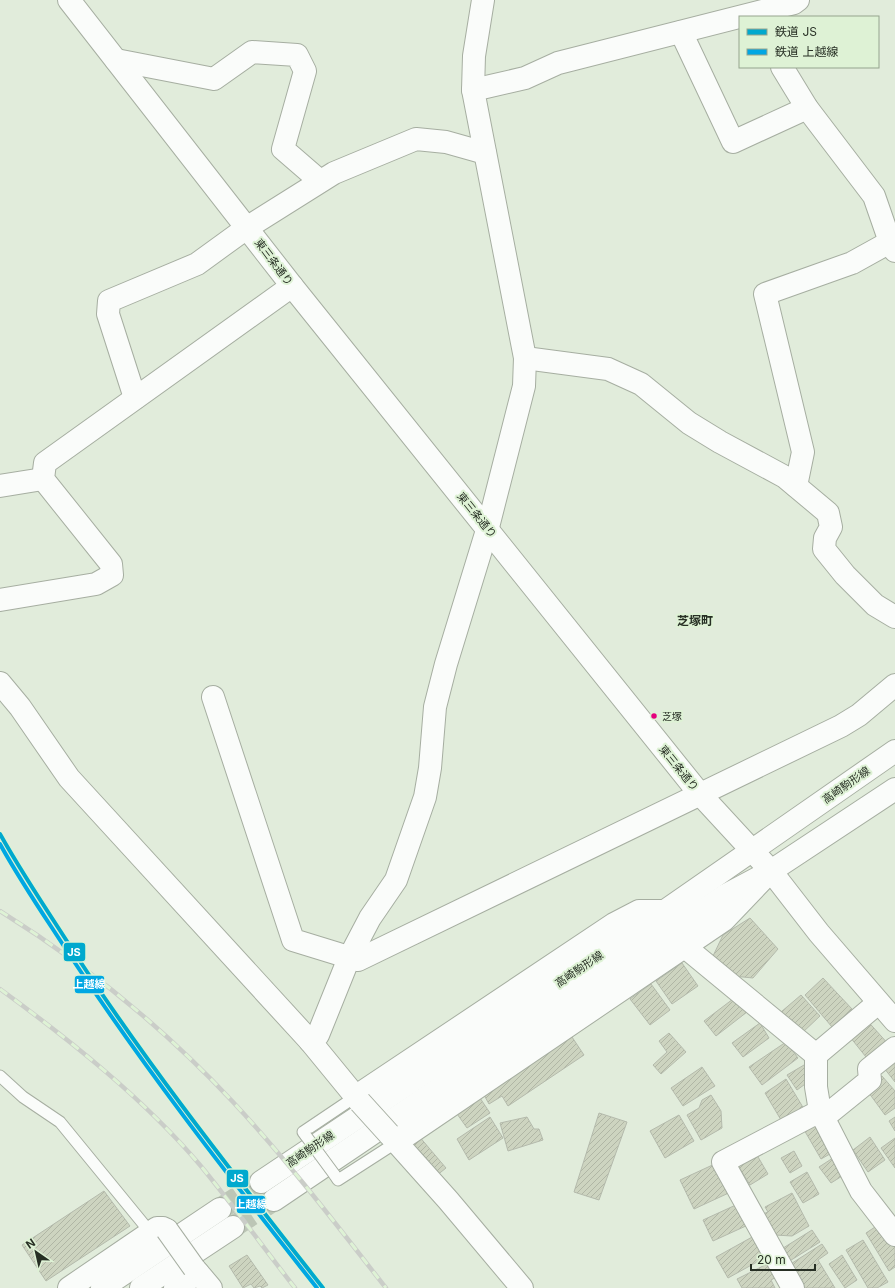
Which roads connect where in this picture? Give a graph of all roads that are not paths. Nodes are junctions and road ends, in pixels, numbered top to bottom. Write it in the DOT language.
graph roads {
  1 [pos="69,0"];
  2 [pos="483,0"];
  3 [pos="798,0"];
  4 [pos="750,16"];
  5 [pos="739,19"];
  6 [pos="681,32"];
  7 [pos="116,60"];
  8 [pos="783,68"];
  9 [pos="473,90"];
  10 [pos="807,108"];
  11 [pos="485,153"];
  12 [pos="320,181"];
  13 [pos="248,228"];
  14 [pos="892,247"];
  15 [pos="292,286"];
  16 [pos="525,358"];
  17 [pos="135,398"];
  18 [pos="43,478"];
  19 [pos="0,486"];
  20 [pos="796,486"];
  21 [pos="488,527"];
  22 [pos="0,600"];
  23 [pos="895,617"];
  24 [pos="0,683"];
  25 [pos="895,685"];
  26 [pos="213,697"];
  27 [pos="895,751"];
  28 [pos="895,789"];
  29 [pos="699,793"];
  30 [pos="753,850"];
  31 [pos="771,870"];
  32 [pos="663,911"];
  33 [pos="678,939"];
  34 [pos="349,958"];
  35 [pos="888,1007"];
  36 [pos="310,1041"];
  37 [pos="895,1048"];
  38 [pos="816,1055"];
  39 [pos="0,1076"];
  40 [pos="358,1099"];
  41 [pos="822,1115"];
  42 [pos="393,1138"];
  43 [pos="260,1182"];
  44 [pos="274,1200"];
  45 [pos="220,1209"];
  46 [pos="233,1227"];
  47 [pos="158,1231"];
  48 [pos="895,1235"];
  49 [pos="201,1276"];
  50 [pos="69,1288"];
  51 [pos="102,1288"];
  52 [pos="141,1288"];
  53 [pos="175,1288"];
  54 [pos="522,1288"];
  55 [pos="793,1288"];
  1 -- 7 [label="street, 東三条通り"];
  2 -- 9 [label="street"];
  3 -- 4 [label="street"];
  5 -- 6 [label="street"];
  6 -- 9 [label="street"];
  6 -- 10 [label="street"];
  7 -- 12 [label="street"];
  7 -- 13 [label="street, 東三条通り"];
  8 -- 10 [label="street"];
  9 -- 11 [label="street"];
  10 -- 14 [label="street"];
  11 -- 12 [label="street"];
  11 -- 16 [label="street"];
  12 -- 13 [label="street"];
  13 -- 15 [label="street, 東三条通り"];
  13 -- 17 [label="street"];
  14 -- 20 [label="street"];
  15 -- 17 [label="street"];
  15 -- 21 [label="street, 東三条通り"];
  16 -- 20 [label="street"];
  16 -- 21 [label="street"];
  17 -- 18 [label="street"];
  18 -- 19 [label="street"];
  18 -- 22 [label="street"];
  20 -- 23 [label="street"];
  21 -- 29 [label="street, 東三条通り"];
  21 -- 34 [label="street"];
  24 -- 36 [label="street"];
  25 -- 29 [label="street"];
  26 -- 34 [label="street"];
  27 -- 30 [label="street, 高崎駒形線"];
  28 -- 31 [label="street, 高崎駒形線"];
  29 -- 30 [label="street, 東三条通り"];
  29 -- 34 [label="street"];
  30 -- 31 [label="street, 東三条通り"];
  30 -- 32 [label="street, 高崎駒形線"];
  31 -- 33 [label="street, 高崎駒形線"];
  31 -- 35 [label="street, 東三条通り"];
  32 -- 40 [label="street"];
  32 -- 43 [label="street, 高崎駒形線"];
  33 -- 38 [label="street"];
  33 -- 42 [label="street"];
  33 -- 44 [label="street, 高崎駒形線"];
  34 -- 36 [label="street"];
  35 -- 38 [label="street"];
  36 -- 40 [label="street"];
  37 -- 41 [label="street"];
  38 -- 41 [label="street"];
  39 -- 47 [label="lane"];
  40 -- 42 [label="street, bridge"];
  40 -- 42 [label="lane, bridge"];
  41 -- 48 [label="street"];
  41 -- 55 [label="street"];
  42 -- 54 [label="street"];
  45 -- 51 [label="street"];
  46 -- 52 [label="street"];
  47 -- 49 [label="street, bridge"];
  47 -- 50 [label="street"];
  49 -- 53 [label="street"];
}
